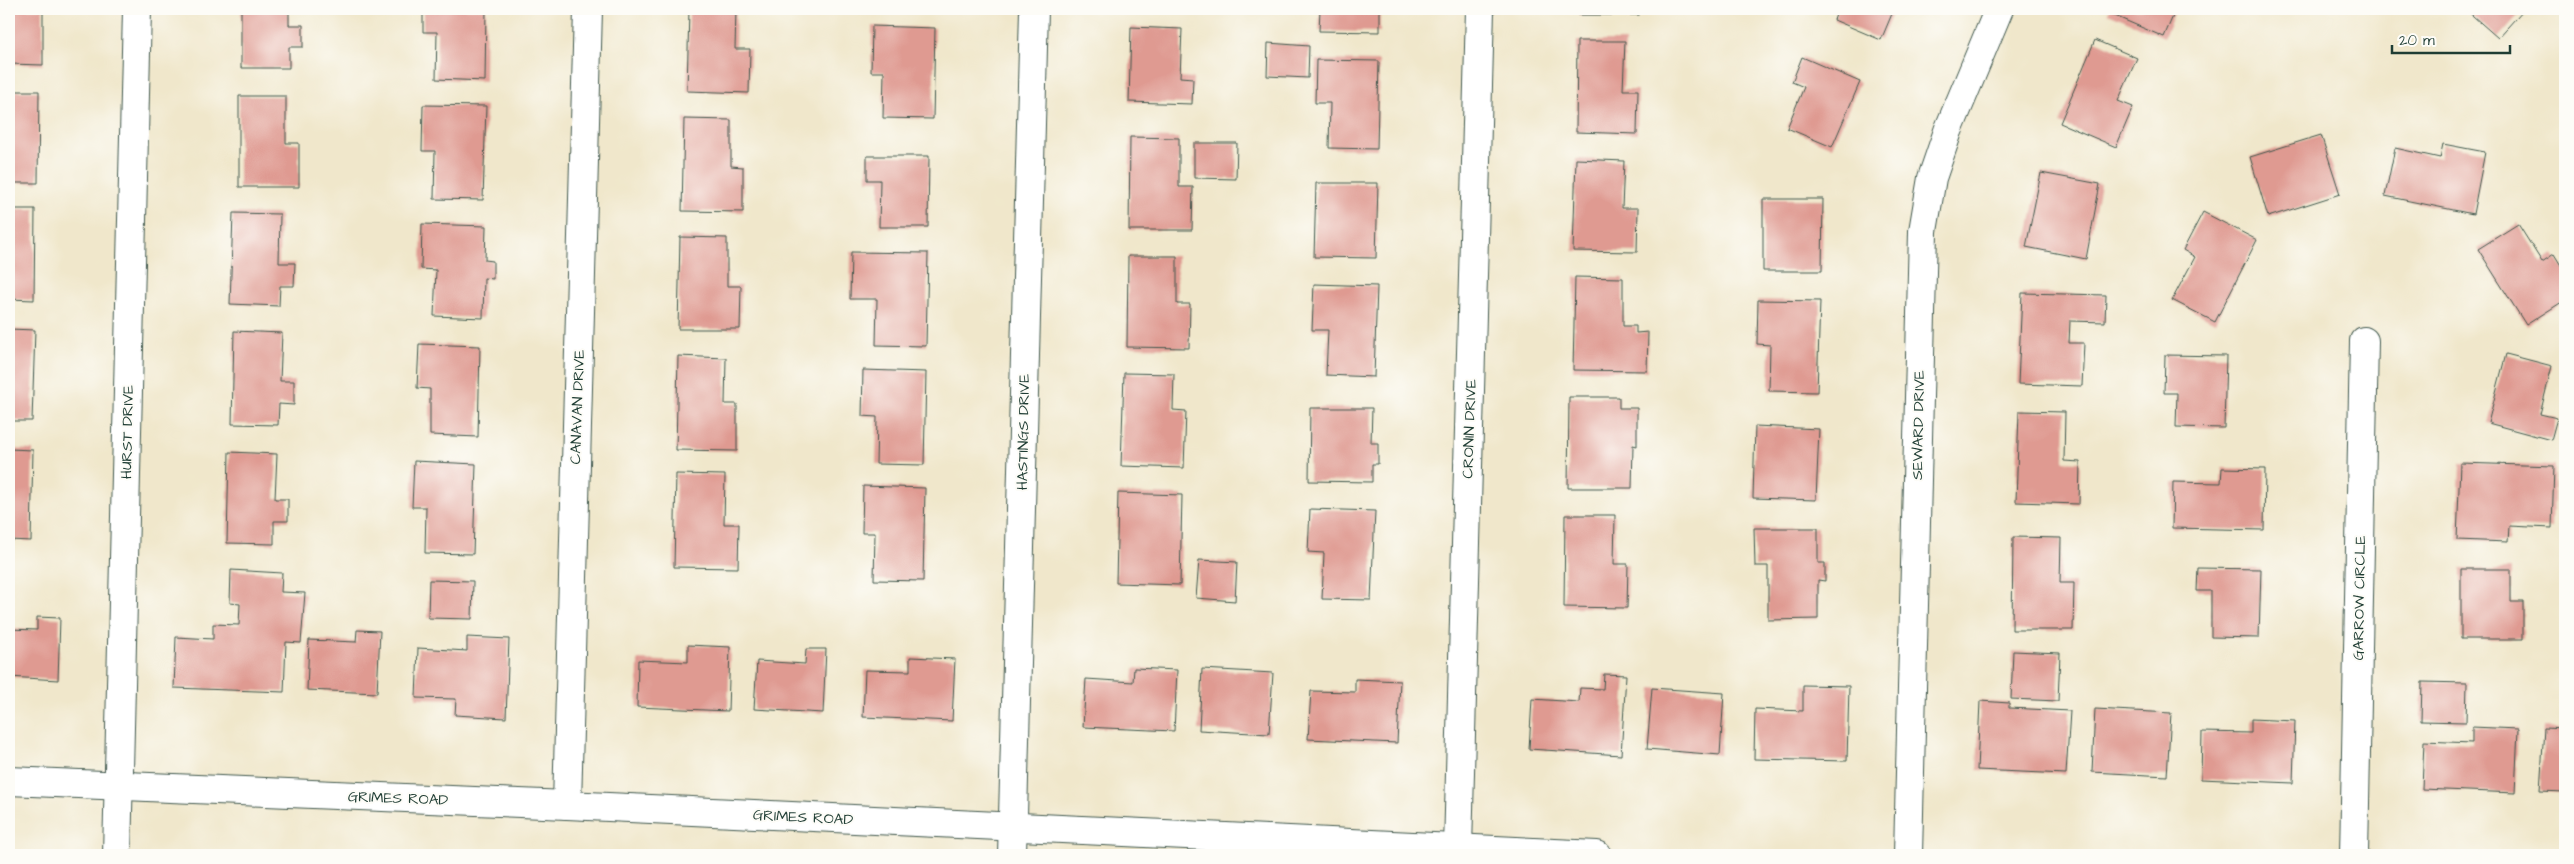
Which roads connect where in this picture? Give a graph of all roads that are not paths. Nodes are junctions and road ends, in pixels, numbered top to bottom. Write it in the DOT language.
graph roads {
  1 [pos="137,9"];
  2 [pos="588,9"];
  3 [pos="1034,9"];
  4 [pos="1480,9"];
  5 [pos="1999,9"];
  6 [pos="2364,341"];
  7 [pos="9,781"];
  8 [pos="118,787"];
  9 [pos="566,805"];
  10 [pos="1013,827"];
  11 [pos="1458,849"];
  12 [pos="116,855"];
  13 [pos="1012,855"];
  14 [pos="1597,855"];
  15 [pos="1908,855"];
  16 [pos="2354,855"];
  1 -- 8 [label="street, HURST DRIVE"];
  2 -- 9 [label="street, CANAVAN DRIVE"];
  3 -- 10 [label="street, HASTINGS DRIVE"];
  4 -- 11 [label="street, CRONIN DRIVE"];
  5 -- 15 [label="street, SEWARD DRIVE"];
  6 -- 16 [label="street, GARROW CIRCLE"];
  7 -- 8 [label="street, GRIMES ROAD"];
  8 -- 9 [label="street, GRIMES ROAD"];
  8 -- 12 [label="street, HURST DRIVE"];
  9 -- 10 [label="street, GRIMES ROAD"];
  10 -- 11 [label="street, GRIMES ROAD"];
  10 -- 13 [label="street, HASTINGS DRIVE"];
  11 -- 14 [label="street, GRIMES ROAD"];
}
